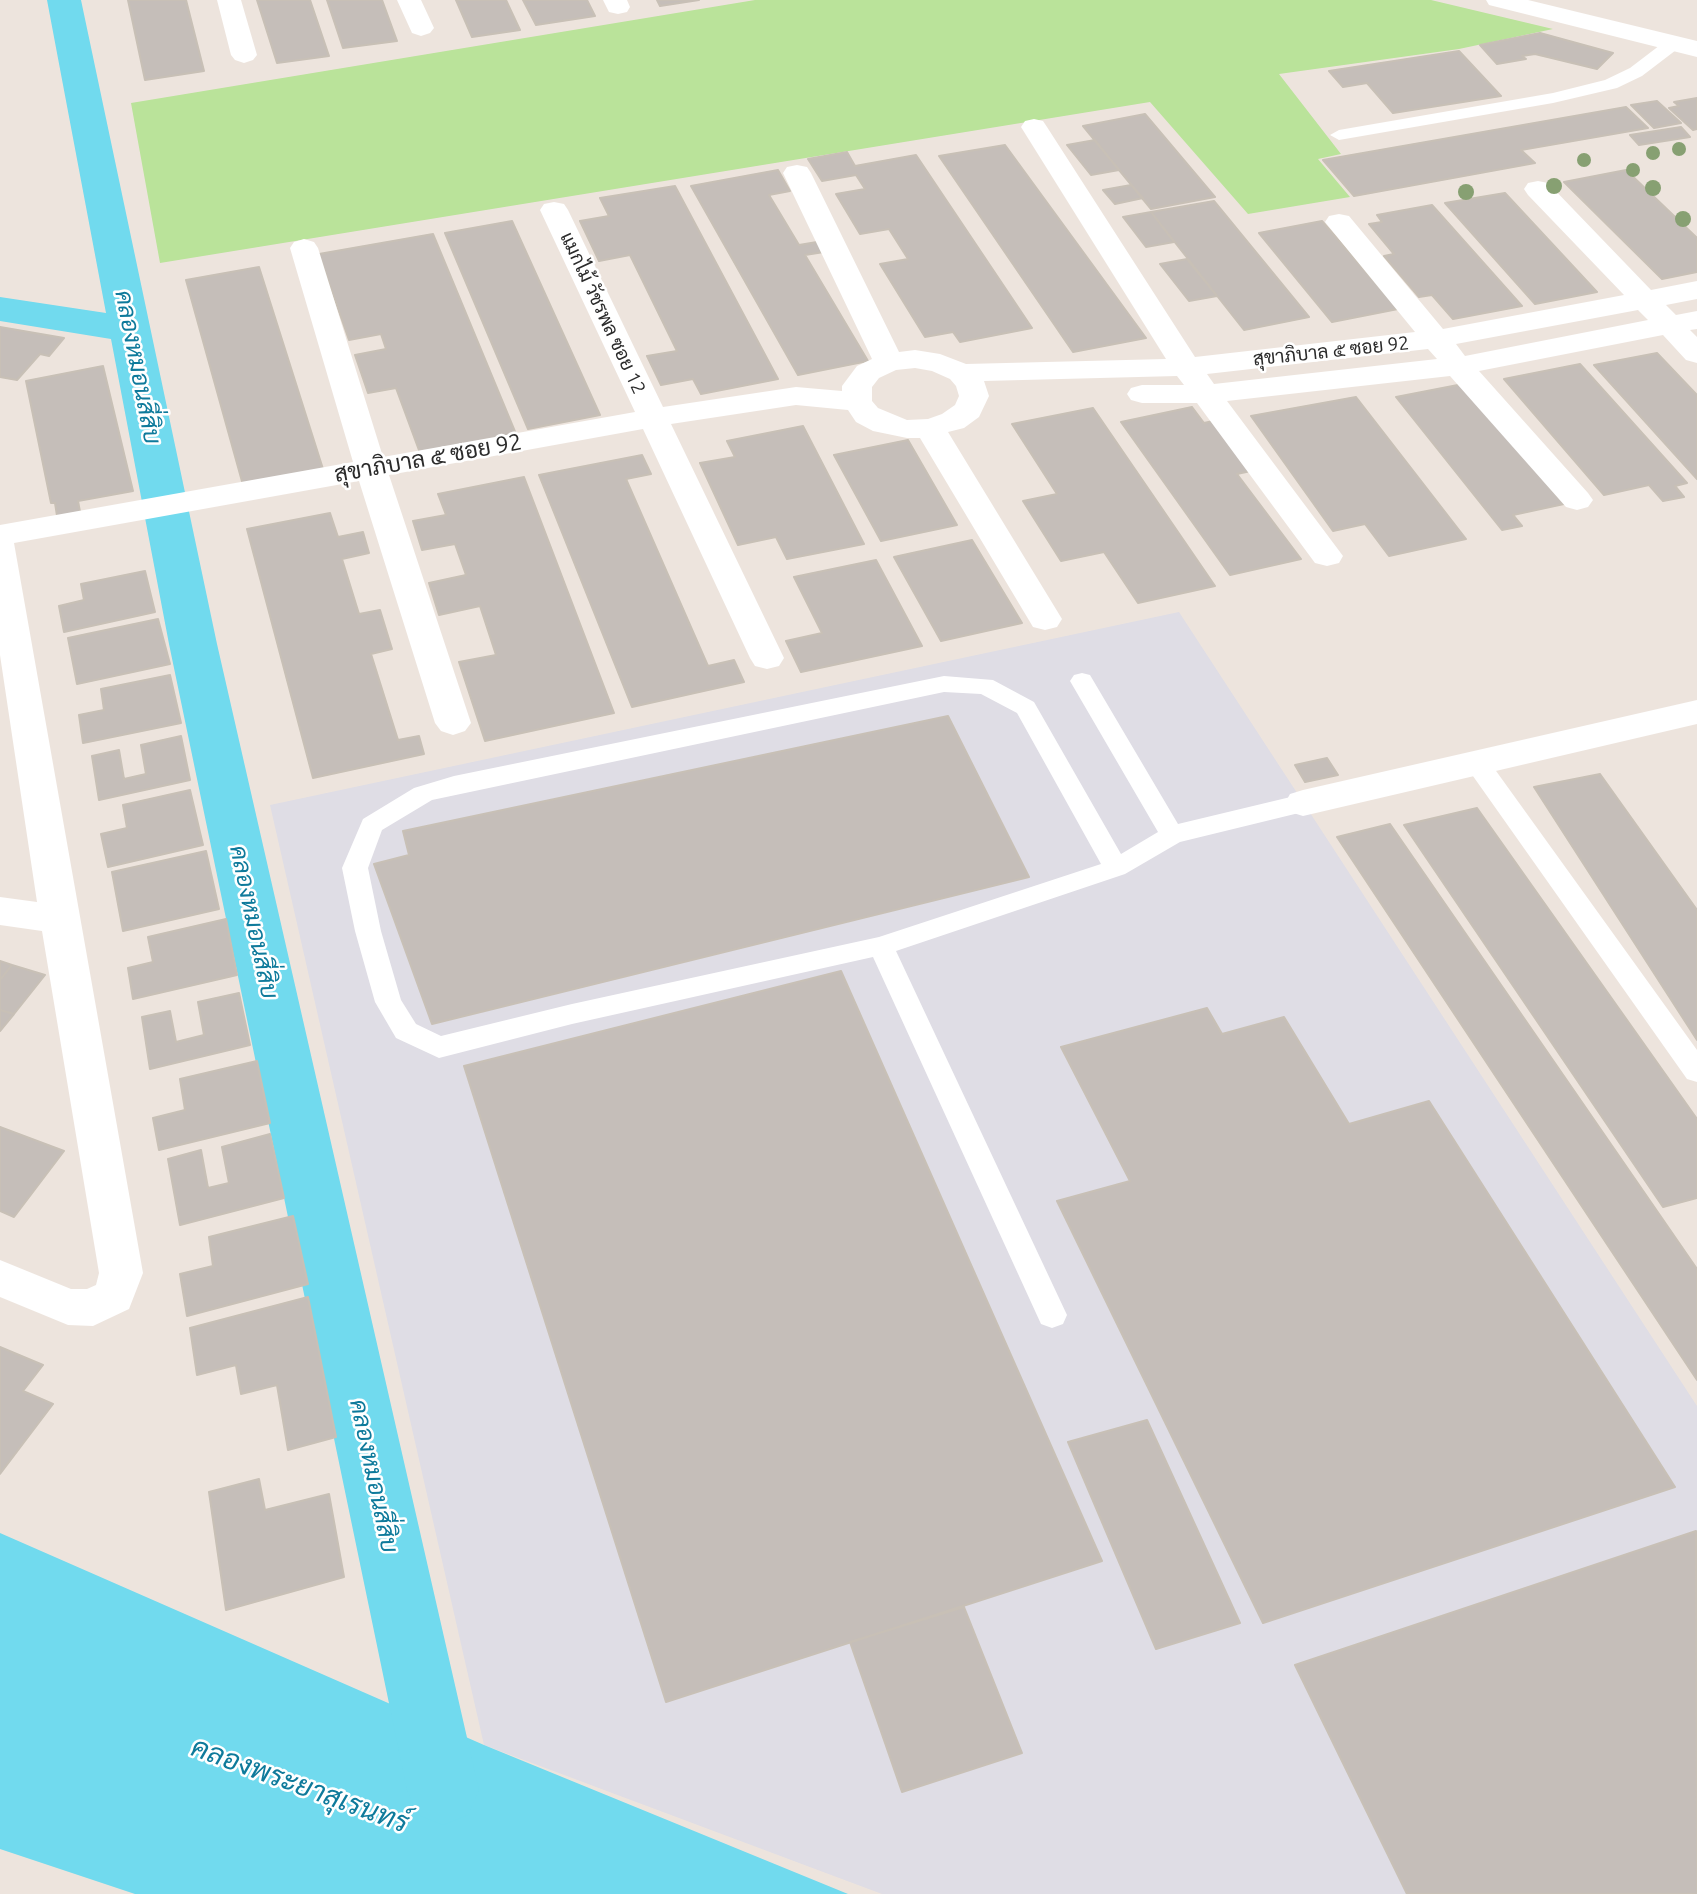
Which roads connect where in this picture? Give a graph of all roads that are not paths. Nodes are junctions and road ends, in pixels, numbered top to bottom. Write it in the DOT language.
graph roads {
  1 [pos="229,0"];
  2 [pos="409,0"];
  3 [pos="1498,0"];
  4 [pos="421,28"];
  5 [pos="1685,46"];
  6 [pos="244,55"];
  7 [pos="1034,127"];
  8 [pos="1339,135"];
  9 [pos="797,173"];
  10 [pos="1538,189"];
  11 [pos="554,210"];
  12 [pos="1339,222"];
  13 [pos="304,248"];
  14 [pos="1697,290"];
  15 [pos="1646,301"];
  16 [pos="1683,322"];
  17 [pos="1436,339"];
  18 [pos="1697,354"];
  19 [pos="889,362"];
  20 [pos="1458,366"];
  21 [pos="1186,368"];
  22 [pos="967,384"];
  23 [pos="1205,394"];
  24 [pos="857,402"];
  25 [pos="652,417"];
  26 [pos="930,428"];
  27 [pos="371,468"];
  28 [pos="1577,500"];
  29 [pos="0,535"];
  30 [pos="0,547"];
  31 [pos="1327,556"];
  32 [pos="1045,619"];
  33 [pos="767,658"];
  34 [pos="1082,681"];
  35 [pos="1697,712"];
  36 [pos="453,723"];
  37 [pos="1477,763"];
  38 [pos="1303,803"];
  39 [pos="1172,835"];
  40 [pos="1116,868"];
  41 [pos="0,911"];
  42 [pos="59,919"];
  43 [pos="881,946"];
  44 [pos="1697,1071"];
  45 [pos="0,1278"];
  46 [pos="1052,1315"];
  1 -- 6 [label="street"];
  2 -- 4 [label="street"];
  3 -- 5 [label="street"];
  5 -- 8 [label="lane"];
  7 -- 21 [label="street"];
  9 -- 19 [label="street"];
  10 -- 15 [label="street"];
  11 -- 25 [label="street, แมกไม้ วัชรพล ซอย 12"];
  12 -- 17 [label="street"];
  13 -- 27 [label="street"];
  14 -- 15 [label="street, สุขาภิบาล ๕ ซอย 92"];
  15 -- 16 [label="street"];
  15 -- 17 [label="street, สุขาภิบาล ๕ ซอย 92"];
  16 -- 18 [label="street"];
  16 -- 20 [label="street"];
  17 -- 20 [label="street"];
  17 -- 21 [label="street, สุขาภิบาล ๕ ซอย 92"];
  19 -- 22 [label="street"];
  19 -- 24 [label="street"];
  20 -- 23 [label="street"];
  20 -- 28 [label="street"];
  21 -- 22 [label="street, สุขาภิบาล ๕ ซอย 92"];
  21 -- 23 [label="street"];
  22 -- 23 [label="street"];
  22 -- 26 [label="street"];
  23 -- 31 [label="street"];
  24 -- 25 [label="street, สุขาภิบาล ๕ ซอย 92"];
  24 -- 26 [label="street"];
  25 -- 27 [label="street, สุขาภิบาล ๕ ซอย 92"];
  25 -- 33 [label="street, แมกไม้ วัชรพล ซอย 12"];
  26 -- 32 [label="street"];
  27 -- 29 [label="street, สุขาภิบาล ๕ ซอย 92"];
  27 -- 36 [label="street"];
  30 -- 42 [label="street"];
  34 -- 39 [label="lane"];
  35 -- 37 [label="street"];
  37 -- 38 [label="street"];
  37 -- 44 [label="lane"];
  38 -- 39 [label="lane"];
  39 -- 40 [label="lane"];
  40 -- 43 [label="lane"];
  40 -- 43 [label="lane"];
  41 -- 42 [label="street"];
  42 -- 45 [label="street"];
  43 -- 46 [label="lane"];
}
